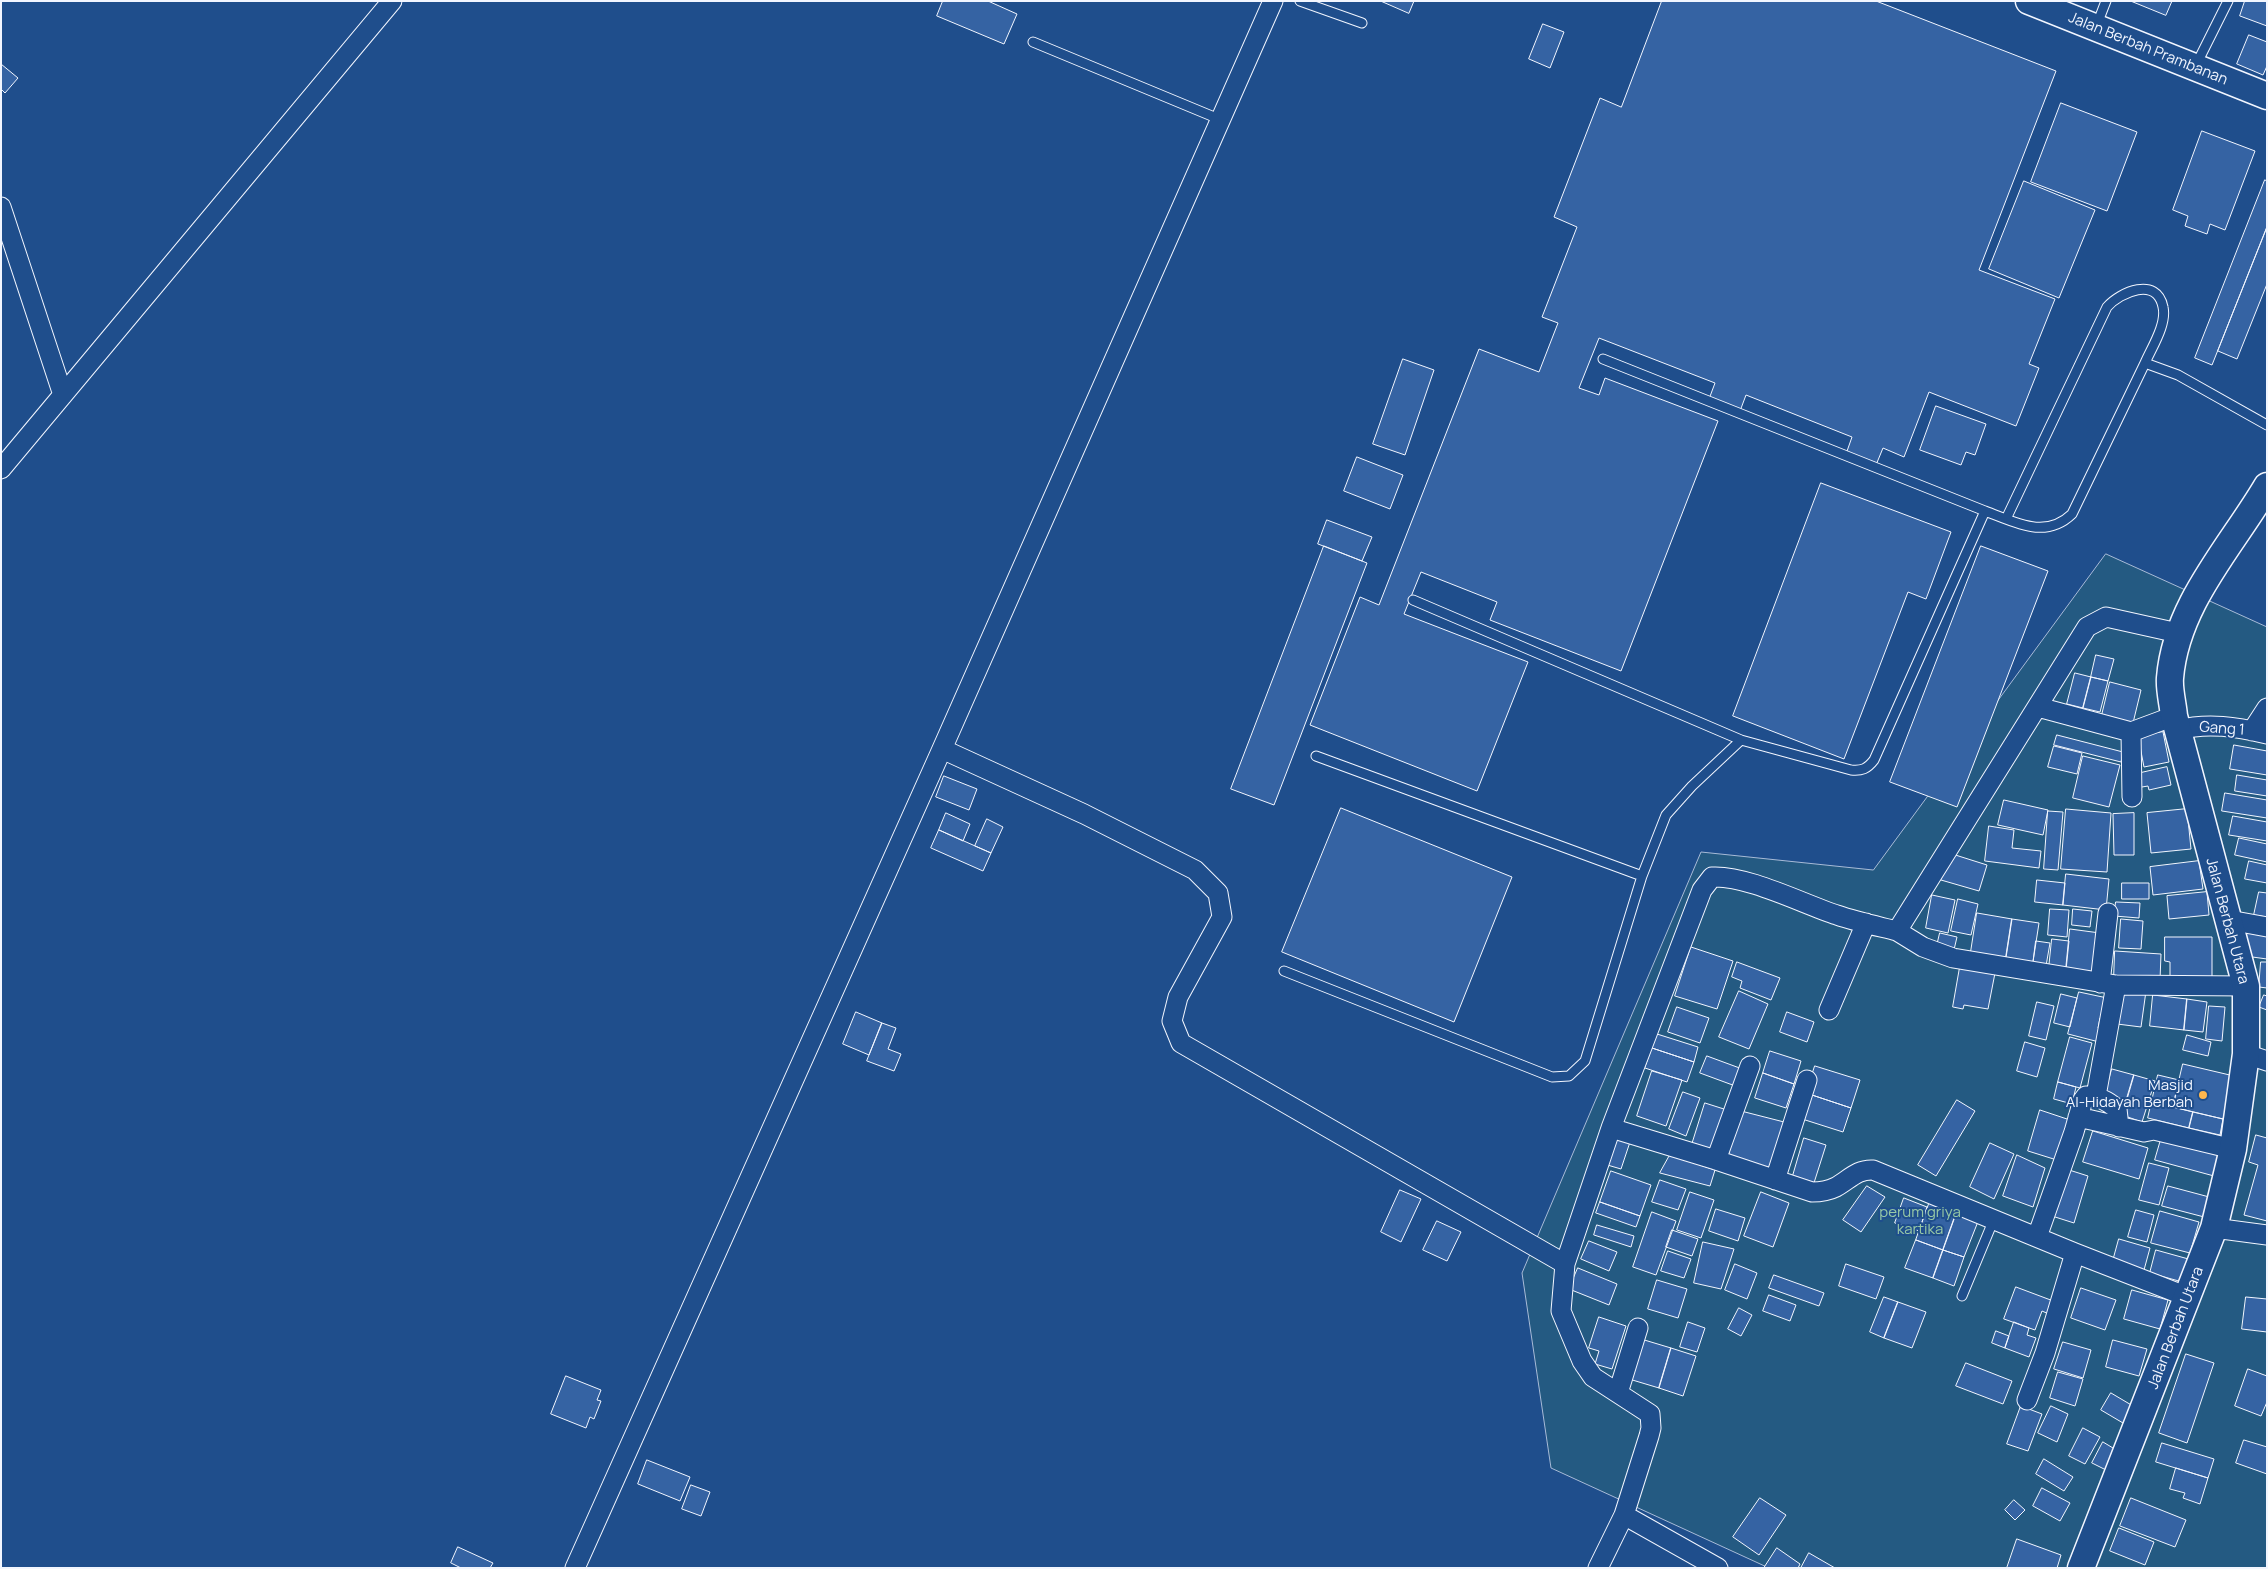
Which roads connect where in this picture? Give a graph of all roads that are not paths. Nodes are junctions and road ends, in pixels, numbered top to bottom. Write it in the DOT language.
graph roads {
  1 [pos="392,1"];
  2 [pos="1273,1"];
  3 [pos="1300,1"];
  4 [pos="2029,1"];
  5 [pos="2106,1"];
  6 [pos="2228,1"];
  7 [pos="1362,24"];
  8 [pos="2096,28"];
  9 [pos="1033,42"];
  10 [pos="2195,67"];
  11 [pos="2267,96"];
  12 [pos="1219,119"];
  13 [pos="1,207"];
  14 [pos="1603,359"];
  15 [pos="2145,362"];
  16 [pos="63,394"];
  17 [pos="2267,425"];
  18 [pos="1,469"];
  19 [pos="2267,486"];
  20 [pos="1985,511"];
  21 [pos="2006,519"];
  22 [pos="1413,600"];
  23 [pos="2178,633"];
  24 [pos="2038,707"];
  25 [pos="2267,708"];
  26 [pos="2176,723"];
  27 [pos="2131,732"];
  28 [pos="2259,733"];
  29 [pos="1742,740"];
  30 [pos="942,749"];
  31 [pos="1316,756"];
  32 [pos="2132,797"];
  33 [pos="1642,876"];
  34 [pos="2108,913"];
  35 [pos="2229,920"];
  36 [pos="1866,922"];
  37 [pos="2267,927"];
  38 [pos="1897,931"];
  39 [pos="1284,971"];
  40 [pos="2108,984"];
  41 [pos="2246,986"];
  42 [pos="1829,1010"];
  43 [pos="2256,1058"];
  44 [pos="1750,1066"];
  45 [pos="1807,1080"];
  46 [pos="2096,1096"];
  47 [pos="2078,1117"];
  48 [pos="2119,1127"];
  49 [pos="1611,1128"];
  50 [pos="2233,1149"];
  51 [pos="1716,1160"];
  52 [pos="1775,1180"];
  53 [pos="1994,1219"];
  54 [pos="2214,1228"];
  55 [pos="2267,1235"];
  56 [pos="2037,1237"];
  57 [pos="2075,1254"];
  58 [pos="1565,1264"];
  59 [pos="1962,1296"];
  60 [pos="2188,1297"];
  61 [pos="1638,1328"];
  62 [pos="1618,1393"];
  63 [pos="2027,1400"];
  64 [pos="1624,1515"];
  65 [pos="575,1568"];
  66 [pos="1598,1568"];
  67 [pos="1718,1568"];
  68 [pos="2081,1568"];
  1 -- 16 [label="street"];
  2 -- 12 [label="street"];
  3 -- 7 [label="lane"];
  4 -- 8 [label="main road, Jalan Berbah Prambanan"];
  5 -- 8 [label="lane"];
  6 -- 10 [label="lane"];
  8 -- 10 [label="main road, Jalan Berbah Prambanan"];
  9 -- 12 [label="lane"];
  10 -- 11 [label="main road, Jalan Berbah Prambanan"];
  12 -- 30 [label="street"];
  13 -- 16 [label="street"];
  14 -- 20 [label="lane"];
  15 -- 17 [label="lane"];
  15 -- 21 [label="lane"];
  15 -- 21 [label="lane"];
  16 -- 18 [label="street"];
  19 -- 23 [label="main road, Jalan Berbah Utara"];
  20 -- 21 [label="lane"];
  20 -- 29 [label="lane"];
  22 -- 29 [label="lane"];
  23 -- 24 [label="street"];
  23 -- 26 [label="main road, Jalan Berbah Utara"];
  24 -- 27 [label="street"];
  24 -- 38 [label="street"];
  25 -- 28 [label="street"];
  26 -- 27 [label="street, Gang 1"];
  26 -- 28 [label="street, Gang 1"];
  26 -- 35 [label="main road, Jalan Berbah Utara"];
  27 -- 32 [label="street"];
  29 -- 33 [label="lane"];
  30 -- 58 [label="street"];
  30 -- 65 [label="street"];
  31 -- 33 [label="lane"];
  33 -- 39 [label="lane"];
  34 -- 40 [label="street"];
  35 -- 37 [label="street"];
  35 -- 41 [label="main road, Jalan Berbah Utara"];
  36 -- 38 [label="street"];
  36 -- 42 [label="street"];
  36 -- 49 [label="street"];
  38 -- 40 [label="street"];
  40 -- 41 [label="street"];
  40 -- 46 [label="street"];
  41 -- 43 [label="main road, Jalan Berbah Utara"];
  43 -- 50 [label="main road, Jalan Berbah Utara"];
  44 -- 51 [label="street"];
  45 -- 52 [label="street"];
  46 -- 47 [label="street"];
  46 -- 48 [label="street"];
  47 -- 48 [label="street"];
  47 -- 56 [label="street"];
  48 -- 50 [label="street"];
  49 -- 51 [label="street"];
  49 -- 58 [label="street"];
  50 -- 54 [label="main road, Jalan Berbah Utara"];
  51 -- 52 [label="street"];
  52 -- 53 [label="street"];
  53 -- 56 [label="street"];
  53 -- 59 [label="lane"];
  54 -- 55 [label="street"];
  54 -- 60 [label="main road, Jalan Berbah Utara"];
  56 -- 57 [label="street"];
  57 -- 60 [label="street"];
  57 -- 63 [label="street"];
  58 -- 62 [label="street"];
  60 -- 68 [label="main road, Jalan Berbah Utara"];
  61 -- 62 [label="street"];
  62 -- 64 [label="street"];
  64 -- 66 [label="street"];
  64 -- 67 [label="street"];
}
